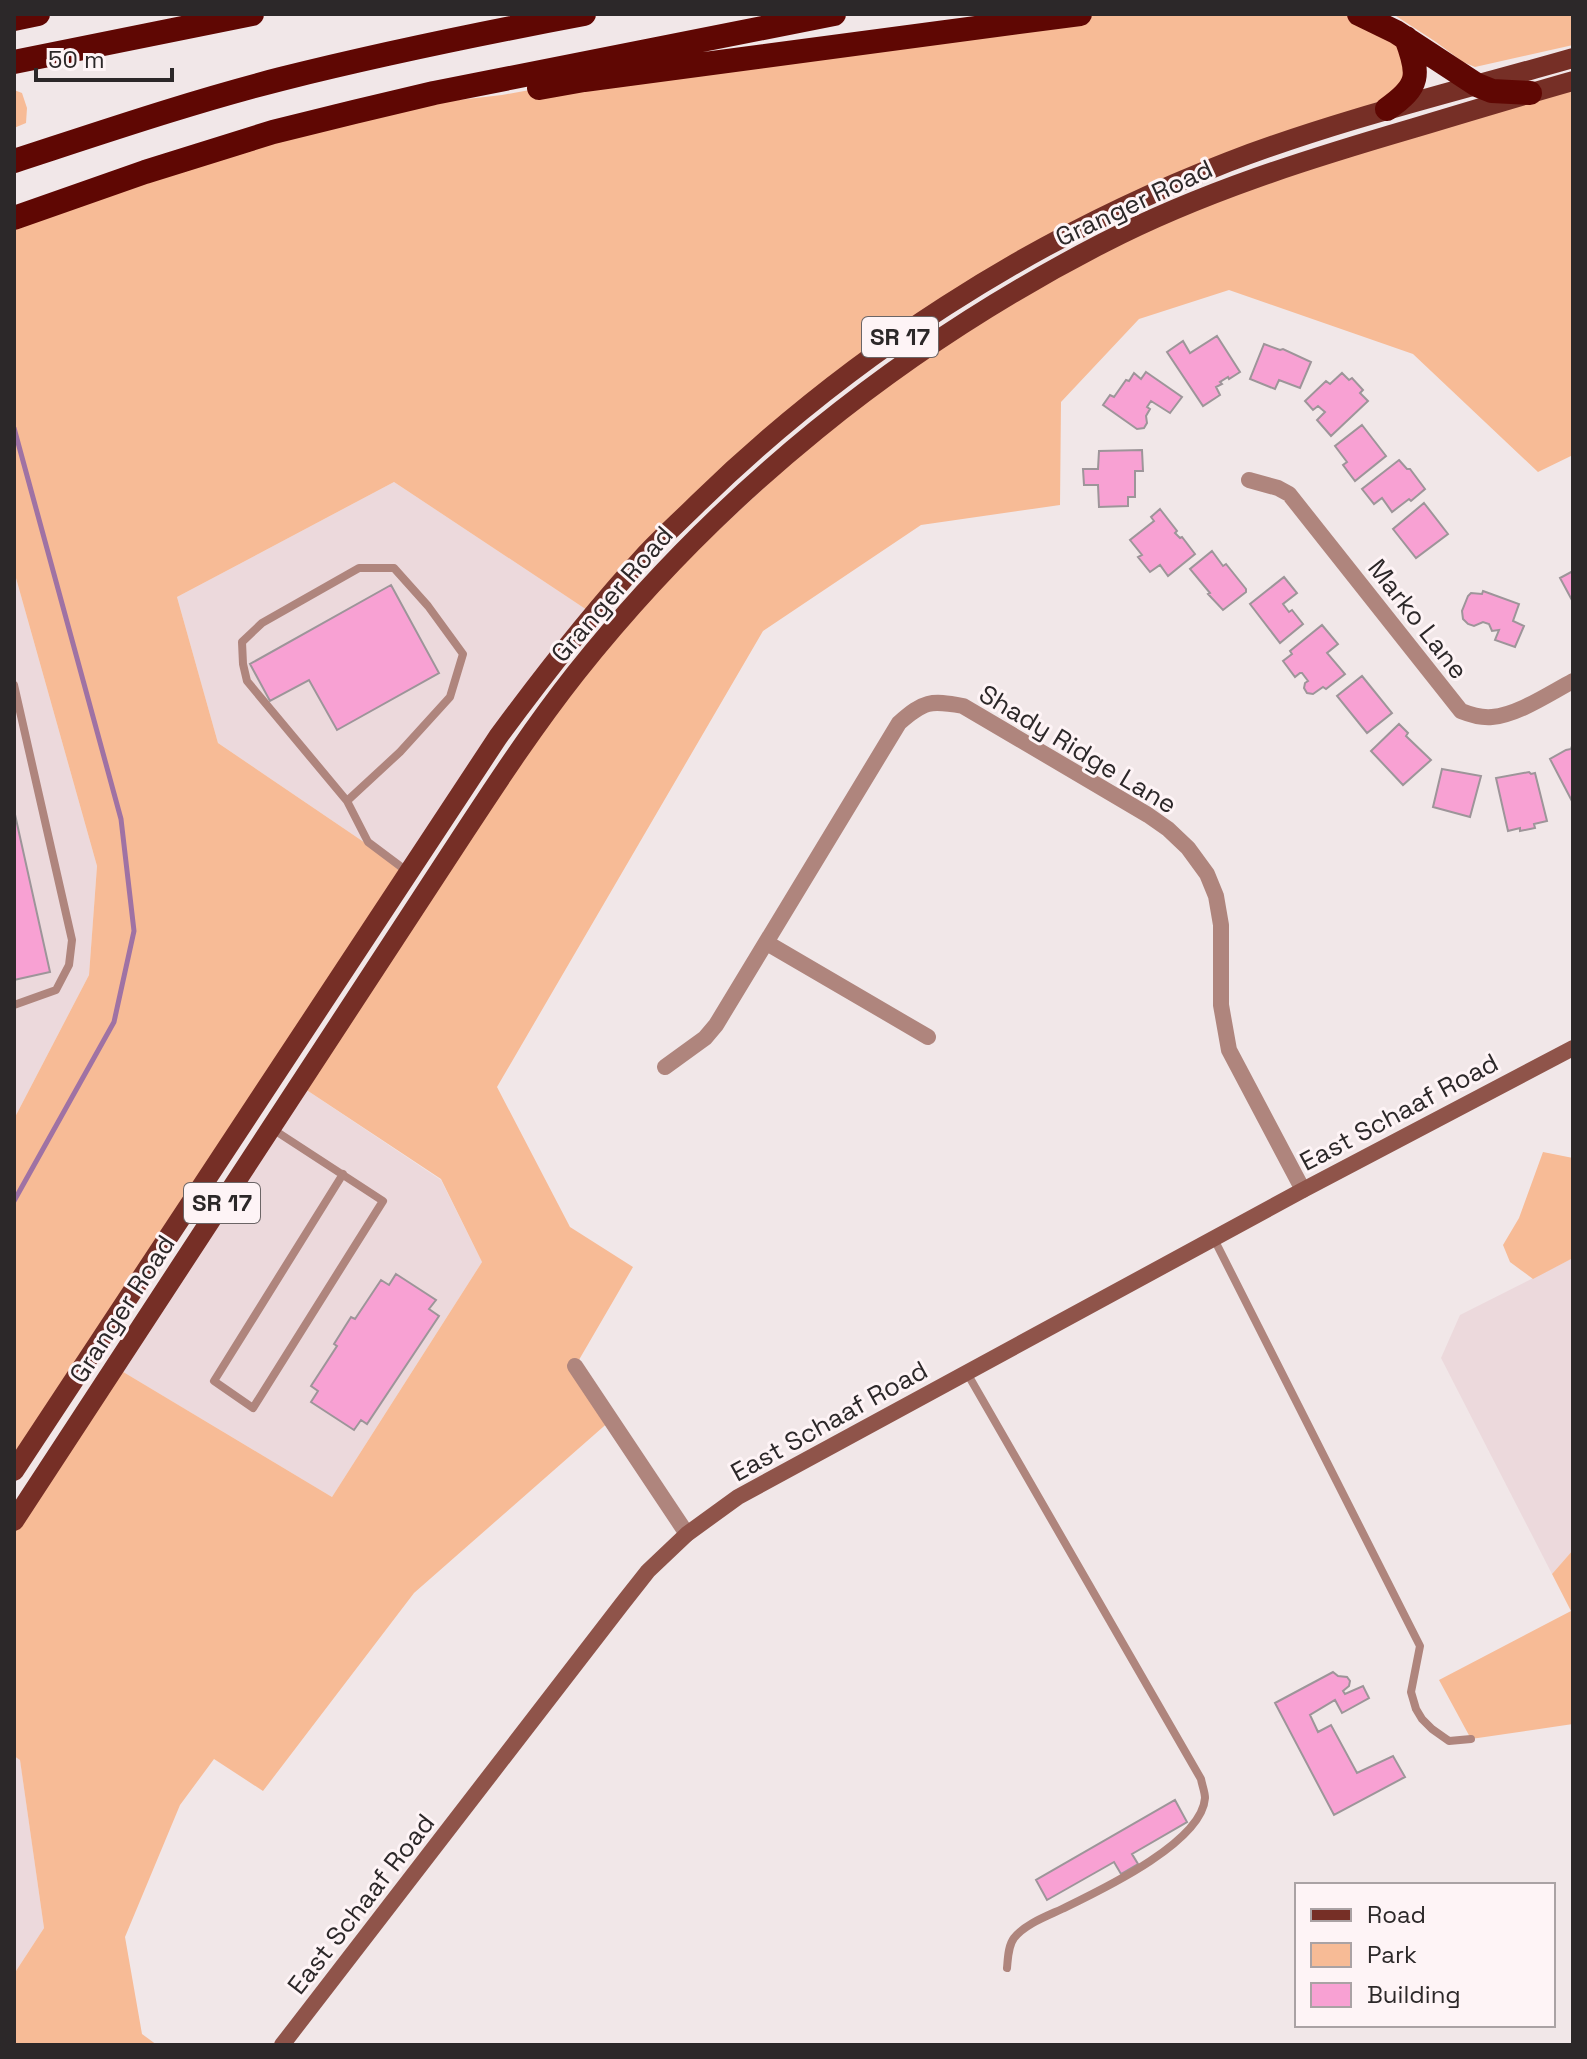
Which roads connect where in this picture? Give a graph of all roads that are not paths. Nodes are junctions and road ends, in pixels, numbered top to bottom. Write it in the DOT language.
graph roads {
  1 [pos="38,14"];
  2 [pos="252,14"];
  3 [pos="584,14"];
  4 [pos="834,14"];
  5 [pos="1080,14"];
  6 [pos="1359,14"];
  7 [pos="14,19"];
  8 [pos="1406,38"];
  9 [pos="1573,58"];
  10 [pos="14,62"];
  11 [pos="1573,81"];
  12 [pos="1477,85"];
  13 [pos="1530,93"];
  14 [pos="1387,109"];
  15 [pos="354,112"];
  16 [pos="14,161"];
  17 [pos="14,218"];
  18 [pos="1249,480"];
  19 [pos="1573,681"];
  20 [pos="14,685"];
  21 [pos="17,709"];
  22 [pos="347,801"];
  23 [pos="408,872"];
  24 [pos="430,885"];
  25 [pos="767,943"];
  26 [pos="14,1005"];
  27 [pos="928,1037"];
  28 [pos="1573,1048"];
  29 [pos="665,1067"];
  30 [pos="271,1128"];
  31 [pos="343,1174"];
  32 [pos="1303,1190"];
  33 [pos="1214,1239"];
  34 [pos="575,1366"];
  35 [pos="967,1373"];
  36 [pos="14,1471"];
  37 [pos="14,1521"];
  38 [pos="687,1534"];
  39 [pos="1471,1739"];
  40 [pos="1007,1968"];
  41 [pos="282,2045"];
  1 -- 7 [label="highway"];
  2 -- 10 [label="highway"];
  3 -- 16 [label="highway"];
  4 -- 15 [label="highway"];
  5 -- 15 [label="highway"];
  6 -- 8 [label="highway"];
  8 -- 12 [label="highway"];
  8 -- 14 [label="highway"];
  9 -- 12 [label="main road, Granger Road / SR 17"];
  11 -- 13 [label="main road, Granger Road / SR 17"];
  12 -- 13 [label="highway"];
  12 -- 14 [label="main road, Granger Road / SR 17"];
  13 -- 24 [label="main road, Granger Road / SR 17"];
  14 -- 23 [label="main road, Granger Road / SR 17"];
  15 -- 17 [label="highway"];
  18 -- 19 [label="street, Marko Lane"];
  20 -- 21 [label="lane"];
  21 -- 26 [label="lane"];
  22 -- 22 [label="lane"];
  22 -- 23 [label="lane"];
  23 -- 24 [label="main road"];
  23 -- 36 [label="main road, Granger Road / SR 17"];
  24 -- 30 [label="main road, Granger Road / SR 17"];
  25 -- 27 [label="street"];
  25 -- 29 [label="street, Shady Ridge Lane"];
  25 -- 32 [label="street, Shady Ridge Lane"];
  28 -- 32 [label="street, East Schaaf Road"];
  30 -- 31 [label="lane"];
  30 -- 37 [label="main road, Granger Road / SR 17"];
  31 -- 31 [label="lane"];
  32 -- 33 [label="street, East Schaaf Road"];
  33 -- 35 [label="street, East Schaaf Road"];
  33 -- 39 [label="lane"];
  34 -- 38 [label="street"];
  35 -- 38 [label="street, East Schaaf Road"];
  35 -- 40 [label="lane"];
  38 -- 41 [label="street, East Schaaf Road"];
}
